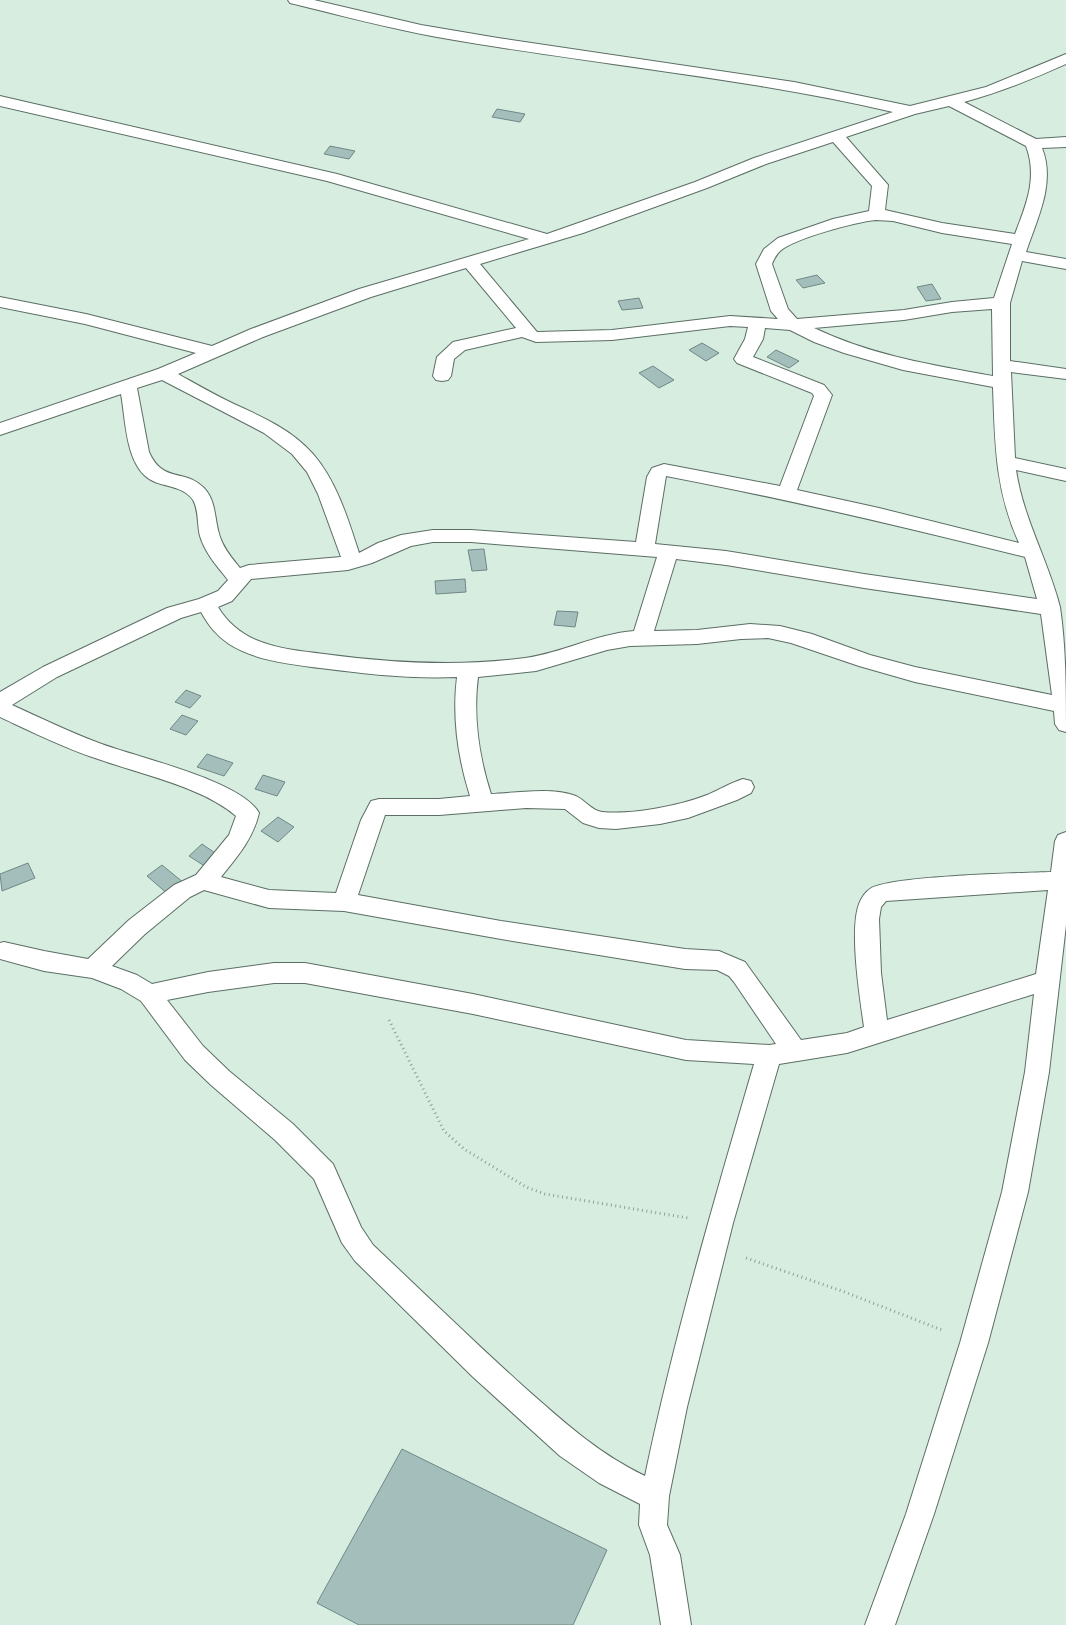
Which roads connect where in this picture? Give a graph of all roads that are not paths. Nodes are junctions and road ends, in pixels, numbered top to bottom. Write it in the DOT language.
graph roads {
  1 [pos="295,0"];
  2 [pos="1066,58"];
  3 [pos="950,100"];
  4 [pos="0,101"];
  5 [pos="910,111"];
  6 [pos="836,136"];
  7 [pos="1066,142"];
  8 [pos="1033,144"];
  9 [pos="877,215"];
  10 [pos="547,239"];
  11 [pos="1018,248"];
  12 [pos="469,261"];
  13 [pos="1066,264"];
  14 [pos="0,302"];
  15 [pos="1001,303"];
  16 [pos="757,324"];
  17 [pos="792,325"];
  18 [pos="526,331"];
  19 [pos="214,352"];
  20 [pos="1002,364"];
  21 [pos="164,373"];
  22 [pos="1066,374"];
  23 [pos="442,376"];
  24 [pos="1002,382"];
  25 [pos="127,385"];
  26 [pos="0,429"];
  27 [pos="1006,462"];
  28 [pos="1066,475"];
  29 [pos="786,494"];
  30 [pos="644,549"];
  31 [pos="668,552"];
  32 [pos="1033,553"];
  33 [pos="352,562"];
  34 [pos="239,580"];
  35 [pos="206,604"];
  36 [pos="1050,608"];
  37 [pos="642,638"];
  38 [pos="469,669"];
  39 [pos="0,702"];
  40 [pos="0,708"];
  41 [pos="1064,714"];
  42 [pos="743,787"];
  43 [pos="483,804"];
  44 [pos="1066,841"];
  45 [pos="1061,880"];
  46 [pos="204,881"];
  47 [pos="344,902"];
  48 [pos="1059,949"];
  49 [pos="1,950"];
  50 [pos="93,969"];
  51 [pos="1047,980"];
  52 [pos="149,994"];
  53 [pos="877,1034"];
  54 [pos="795,1051"];
  55 [pos="769,1055"];
  56 [pos="655,1496"];
  57 [pos="676,1625"];
  58 [pos="880,1625"];
  1 -- 5 [label="street"];
  2 -- 3 [label="street"];
  3 -- 5 [label="street"];
  3 -- 8 [label="street"];
  4 -- 10 [label="street"];
  5 -- 6 [label="street"];
  6 -- 9 [label="street"];
  6 -- 10 [label="street"];
  7 -- 8 [label="street"];
  8 -- 11 [label="street"];
  9 -- 11 [label="street"];
  9 -- 17 [label="street"];
  10 -- 12 [label="street"];
  11 -- 13 [label="street"];
  11 -- 15 [label="street"];
  12 -- 18 [label="street"];
  12 -- 19 [label="street"];
  14 -- 19 [label="street"];
  15 -- 17 [label="street"];
  15 -- 20 [label="street"];
  16 -- 17 [label="street"];
  16 -- 18 [label="street"];
  16 -- 29 [label="street"];
  17 -- 24 [label="street"];
  18 -- 23 [label="street"];
  19 -- 21 [label="street"];
  20 -- 22 [label="street"];
  20 -- 24 [label="street"];
  21 -- 25 [label="street"];
  21 -- 33 [label="street"];
  24 -- 27 [label="street"];
  25 -- 26 [label="street"];
  25 -- 34 [label="street"];
  27 -- 28 [label="street"];
  27 -- 32 [label="street"];
  29 -- 30 [label="street"];
  29 -- 32 [label="street"];
  30 -- 31 [label="street"];
  30 -- 33 [label="street"];
  31 -- 36 [label="street"];
  31 -- 37 [label="street"];
  32 -- 36 [label="street"];
  33 -- 34 [label="street"];
  34 -- 35 [label="street"];
  35 -- 38 [label="street"];
  35 -- 39 [label="street"];
  36 -- 41 [label="street"];
  37 -- 38 [label="street"];
  37 -- 41 [label="street"];
  38 -- 43 [label="street"];
  40 -- 46 [label="street"];
  42 -- 43 [label="street"];
  43 -- 47 [label="street"];
  44 -- 45 [label="street"];
  45 -- 48 [label="street"];
  45 -- 53 [label="street"];
  46 -- 47 [label="street"];
  46 -- 50 [label="street"];
  47 -- 54 [label="street"];
  48 -- 51 [label="street"];
  49 -- 50 [label="street"];
  50 -- 52 [label="street"];
  51 -- 53 [label="street"];
  51 -- 58 [label="street"];
  52 -- 55 [label="street"];
  52 -- 56 [label="street"];
  53 -- 54 [label="street"];
  54 -- 55 [label="street"];
  55 -- 56 [label="street"];
  56 -- 57 [label="street"];
}
